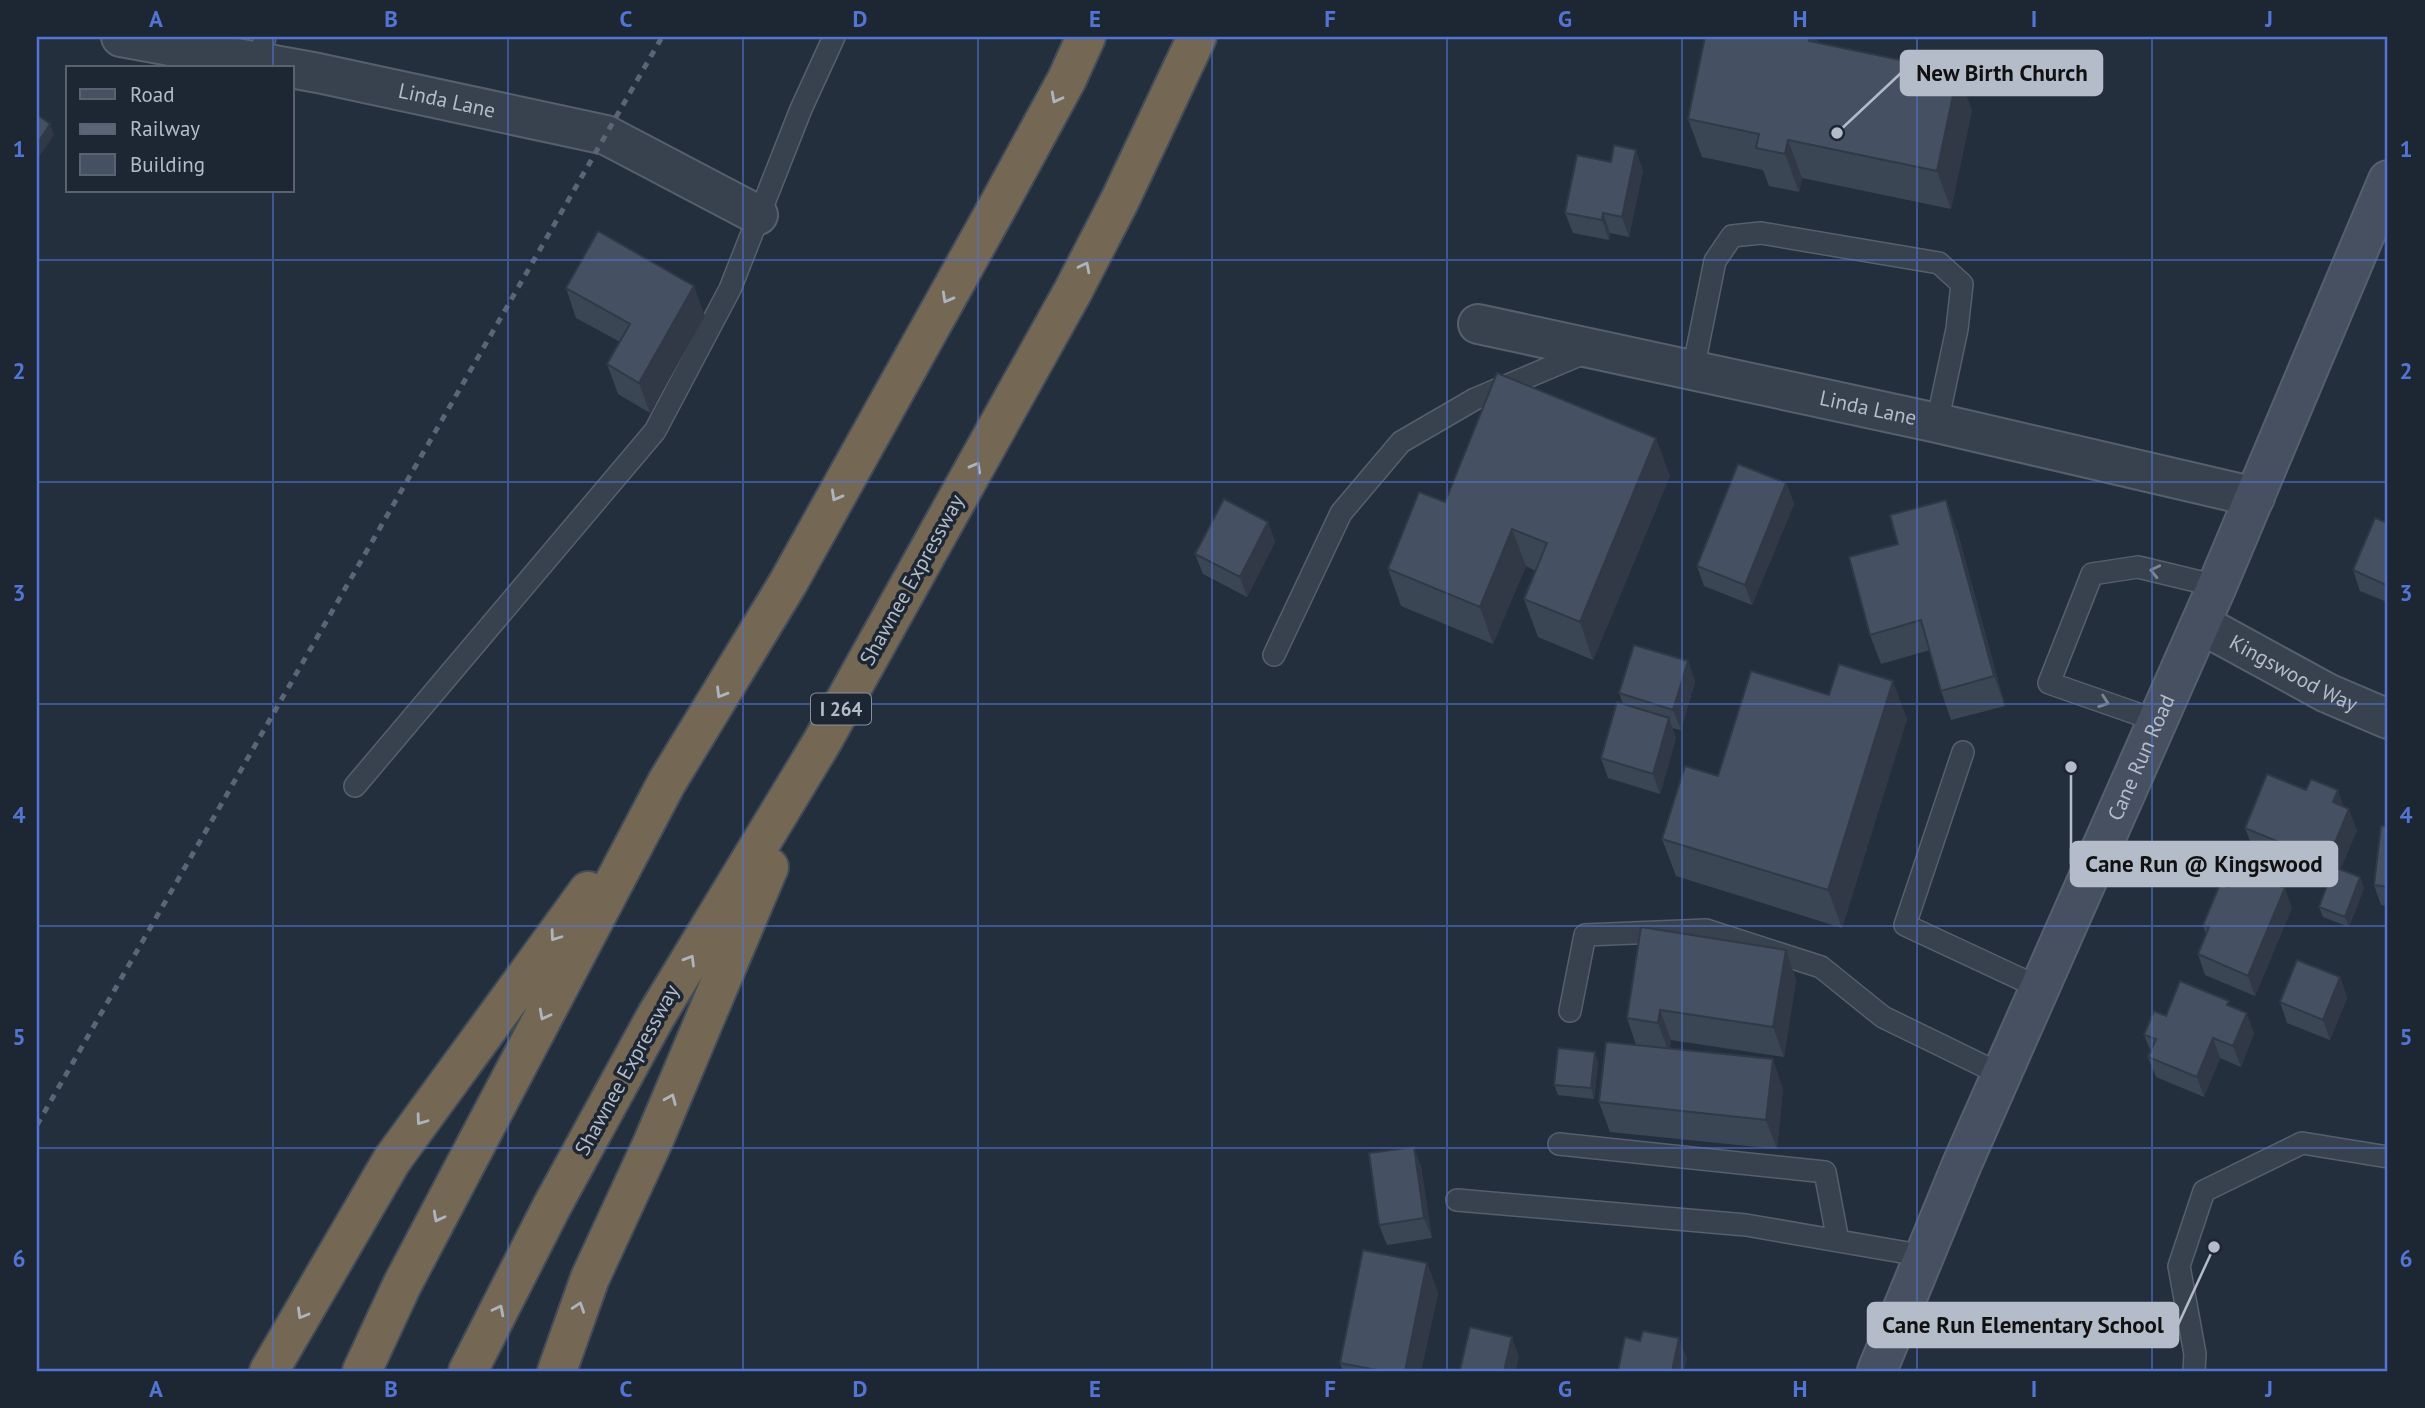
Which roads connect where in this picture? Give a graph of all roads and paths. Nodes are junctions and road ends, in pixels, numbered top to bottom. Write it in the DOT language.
graph roads {
  1 [pos="121,37"];
  2 [pos="834,37"];
  3 [pos="1086,37"];
  4 [pos="1197,37"];
  5 [pos="262,49"];
  6 [pos="2388,180"];
  7 [pos="758,215"];
  8 [pos="1478,324"];
  9 [pos="1594,349"];
  10 [pos="1693,370"];
  11 [pos="1937,423"];
  12 [pos="2255,497"];
  13 [pos="2217,586"];
  14 [pos="2201,624"];
  15 [pos="1274,655"];
  16 [pos="2388,719"];
  17 [pos="2158,721"];
  18 [pos="822,742"];
  19 [pos="1963,752"];
  20 [pos="667,782"];
  21 [pos="355,786"];
  22 [pos="2040,988"];
  23 [pos="1570,1010"];
  24 [pos="2002,1075"];
  25 [pos="1559,1144"];
  26 [pos="2388,1157"];
  27 [pos="1457,1200"];
  28 [pos="1838,1241"];
  29 [pos="1925,1256"];
  30 [pos="269,1371"];
  31 [pos="362,1371"];
  32 [pos="468,1371"];
  33 [pos="557,1371"];
  34 [pos="1877,1371"];
  35 [pos="2194,1371"];
  1 -- 5 [label="street, Linda Lane"];
  2 -- 7 [label="lane"];
  3 -- 20 [label="highway, one-way"];
  18 -- 4 [label="highway, Shawnee Expressway / I 264, one-way"];
  5 -- 7 [label="street, Linda Lane"];
  6 -- 12 [label="main road, Cane Run Road"];
  7 -- 21 [label="lane"];
  8 -- 9 [label="street, Linda Lane"];
  9 -- 10 [label="street, Linda Lane"];
  9 -- 15 [label="lane"];
  10 -- 11 [label="street, Linda Lane"];
  10 -- 11 [label="lane"];
  11 -- 12 [label="street, Linda Lane"];
  12 -- 13 [label="main road, Cane Run Road"];
  13 -- 14 [label="main road, Cane Run Road"];
  13 -- 17 [label="lane, one-way"];
  14 -- 16 [label="street, Kingswood Way"];
  14 -- 17 [label="main road, Cane Run Road"];
  17 -- 22 [label="main road, Cane Run Road"];
  32 -- 18 [label="highway, Shawnee Expressway / I 264, one-way"];
  33 -- 18 [label="highway, one-way"];
  19 -- 22 [label="lane"];
  20 -- 30 [label="highway, one-way"];
  20 -- 31 [label="highway, one-way"];
  22 -- 24 [label="main road, Cane Run Road"];
  23 -- 24 [label="lane"];
  24 -- 29 [label="main road, Cane Run Road"];
  25 -- 28 [label="lane"];
  26 -- 35 [label="lane"];
  27 -- 28 [label="lane"];
  28 -- 29 [label="lane"];
  29 -- 34 [label="main road, Cane Run Road"];
}
